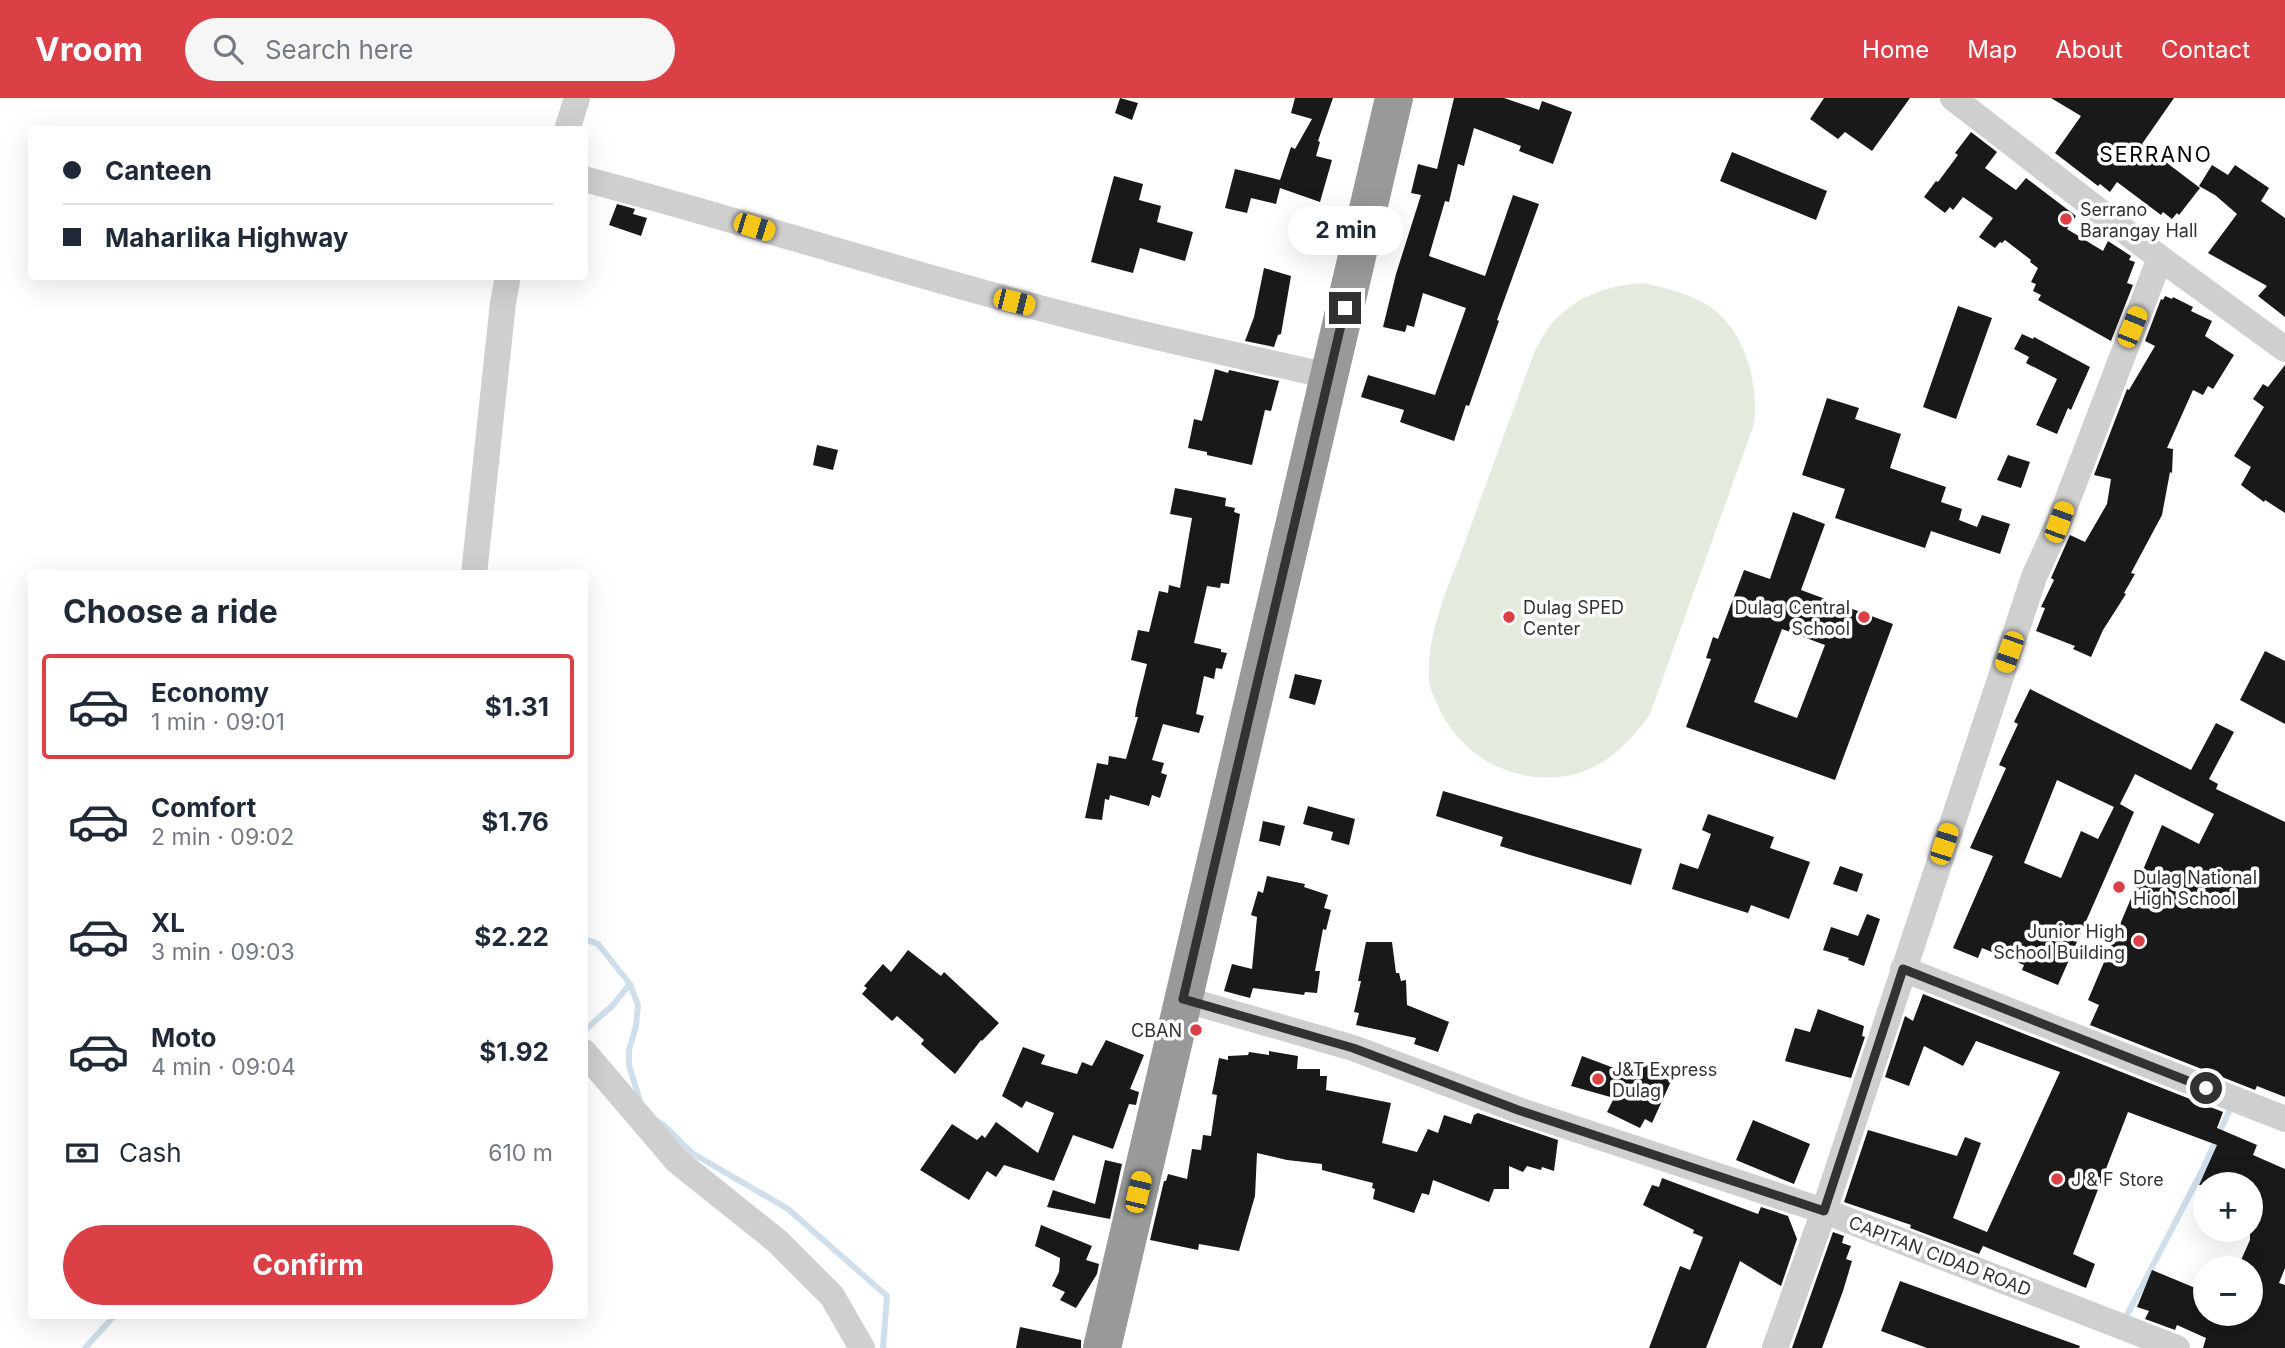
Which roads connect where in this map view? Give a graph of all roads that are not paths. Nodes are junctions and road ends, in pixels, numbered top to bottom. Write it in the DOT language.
graph roads {
  1 [pos="577,98"];
  2 [pos="1394,98"];
  3 [pos="1954,98"];
  4 [pos="567,126"];
  5 [pos="588,180"];
  6 [pos="2160,258"];
  7 [pos="507,280"];
  8 [pos="2285,349"];
  9 [pos="1329,376"];
  10 [pos="474,570"];
  11 [pos="1903,969"];
  12 [pos="1183,999"];
  13 [pos="588,1057"];
  14 [pos="2285,1119"];
  15 [pos="1824,1211"];
  16 [pos="862,1348"];
  17 [pos="1102,1348"];
  18 [pos="1775,1348"];
  19 [pos="2176,1348"];
  1 -- 4 [label="street"];
  2 -- 9 [label="highway"];
  3 -- 6 [label="street"];
  5 -- 9 [label="street"];
  6 -- 8 [label="street"];
  6 -- 11 [label="street"];
  7 -- 10 [label="street"];
  9 -- 12 [label="highway"];
  11 -- 14 [label="street"];
  11 -- 15 [label="street"];
  12 -- 15 [label="street, CAPITAN CIDAD ROAD"];
  12 -- 17 [label="highway"];
  13 -- 16 [label="street"];
  15 -- 18 [label="street"];
  15 -- 19 [label="street, CAPITAN CIDAD ROAD"];
}
